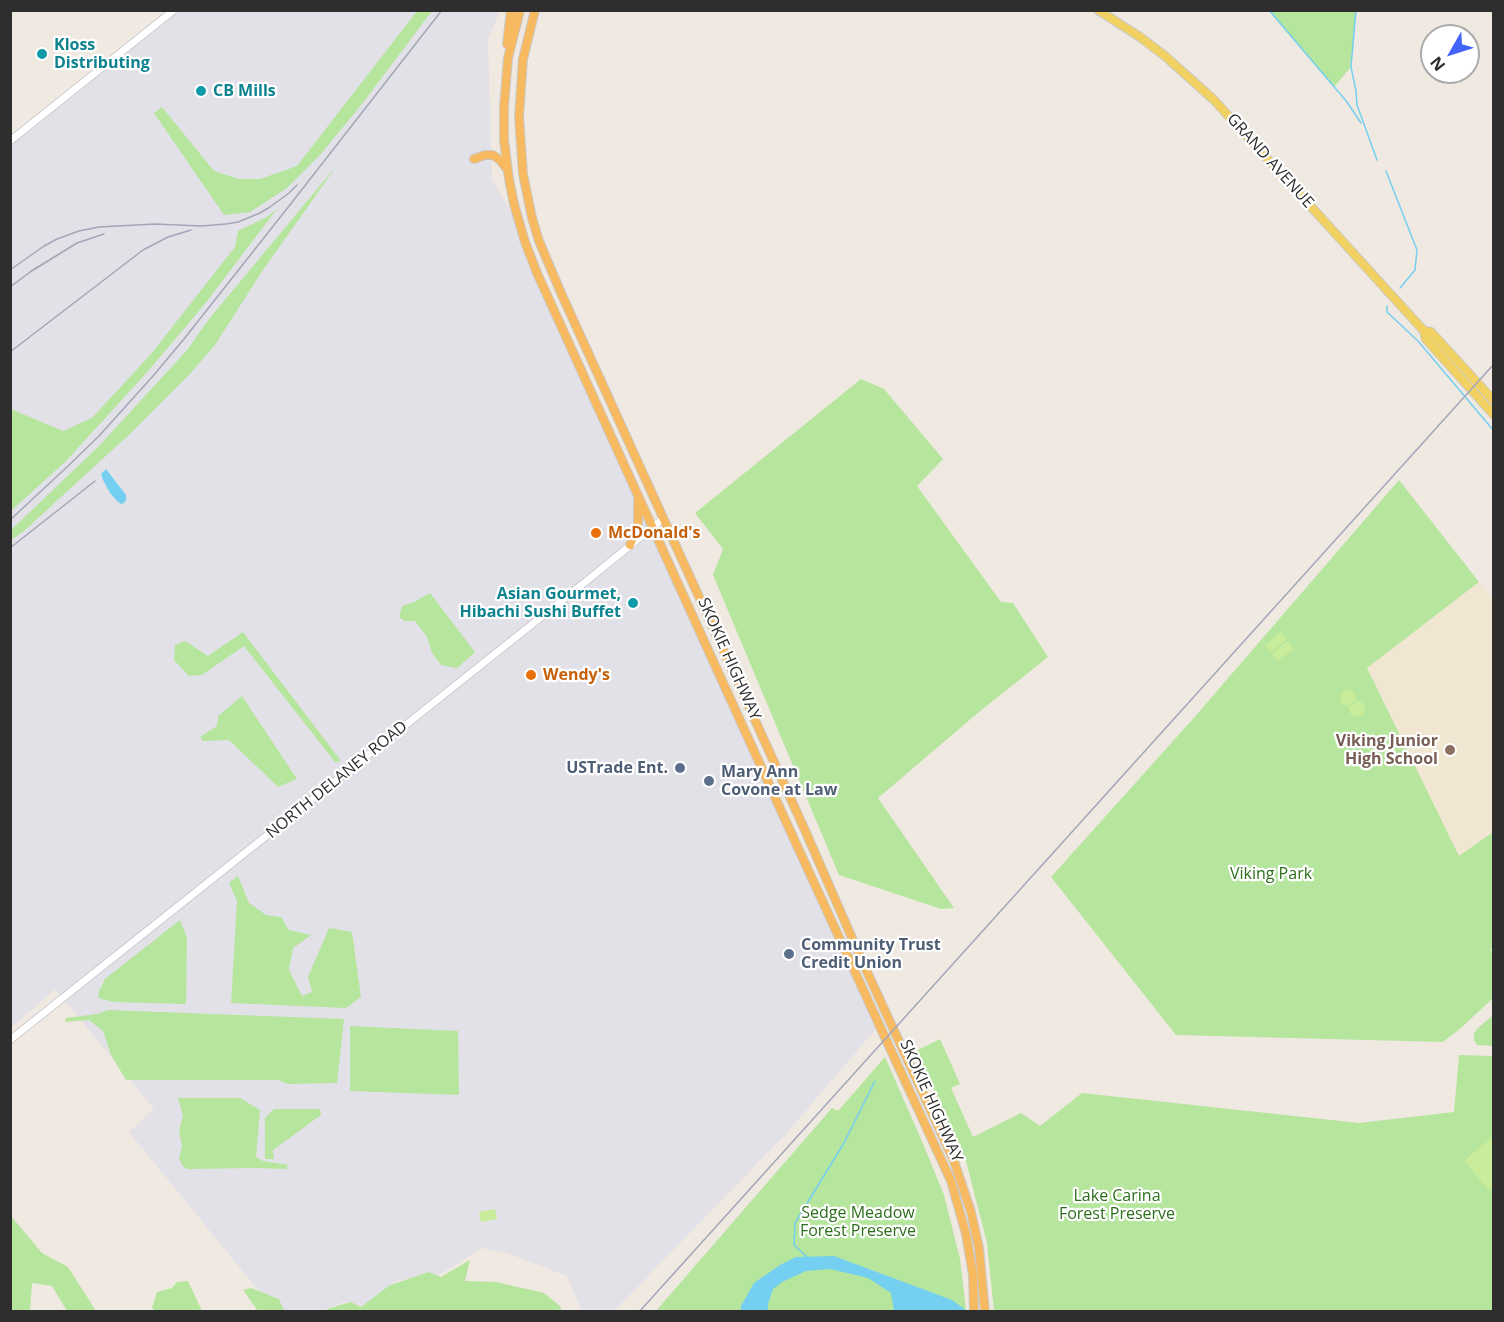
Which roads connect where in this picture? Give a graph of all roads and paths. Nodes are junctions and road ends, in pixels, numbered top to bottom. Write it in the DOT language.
graph roads {
  1 [pos="174,10"];
  2 [pos="511,10"];
  3 [pos="520,10"];
  4 [pos="535,10"];
  5 [pos="1098,10"];
  6 [pos="505,83"];
  7 [pos="10,141"];
  8 [pos="474,159"];
  9 [pos="507,169"];
  10 [pos="1424,331"];
  11 [pos="1494,400"];
  12 [pos="1494,415"];
  13 [pos="638,495"];
  14 [pos="664,518"];
  15 [pos="652,527"];
  16 [pos="630,545"];
  17 [pos="10,1040"];
  18 [pos="974,1308"];
  19 [pos="985,1310"];
  1 -- 7 [label="street"];
  2 -- 6 [label="highway"];
  3 -- 6 [label="highway, SKOKIE HIGHWAY"];
  4 -- 14 [label="highway, SKOKIE HIGHWAY"];
  5 -- 10 [label="main road, GRAND AVENUE"];
  6 -- 9 [label="highway, SKOKIE HIGHWAY"];
  8 -- 9 [label="highway"];
  9 -- 13 [label="highway, SKOKIE HIGHWAY"];
  10 -- 11 [label="main road, GRAND AVENUE"];
  10 -- 12 [label="main road, GRAND AVENUE"];
  13 -- 15 [label="highway, SKOKIE HIGHWAY"];
  13 -- 16 [label="highway"];
  14 -- 15 [label="street, NORTH DELANEY ROAD"];
  14 -- 19 [label="highway, SKOKIE HIGHWAY"];
  15 -- 16 [label="street, NORTH DELANEY ROAD"];
  15 -- 18 [label="highway, SKOKIE HIGHWAY"];
  16 -- 17 [label="street, NORTH DELANEY ROAD"];
}
